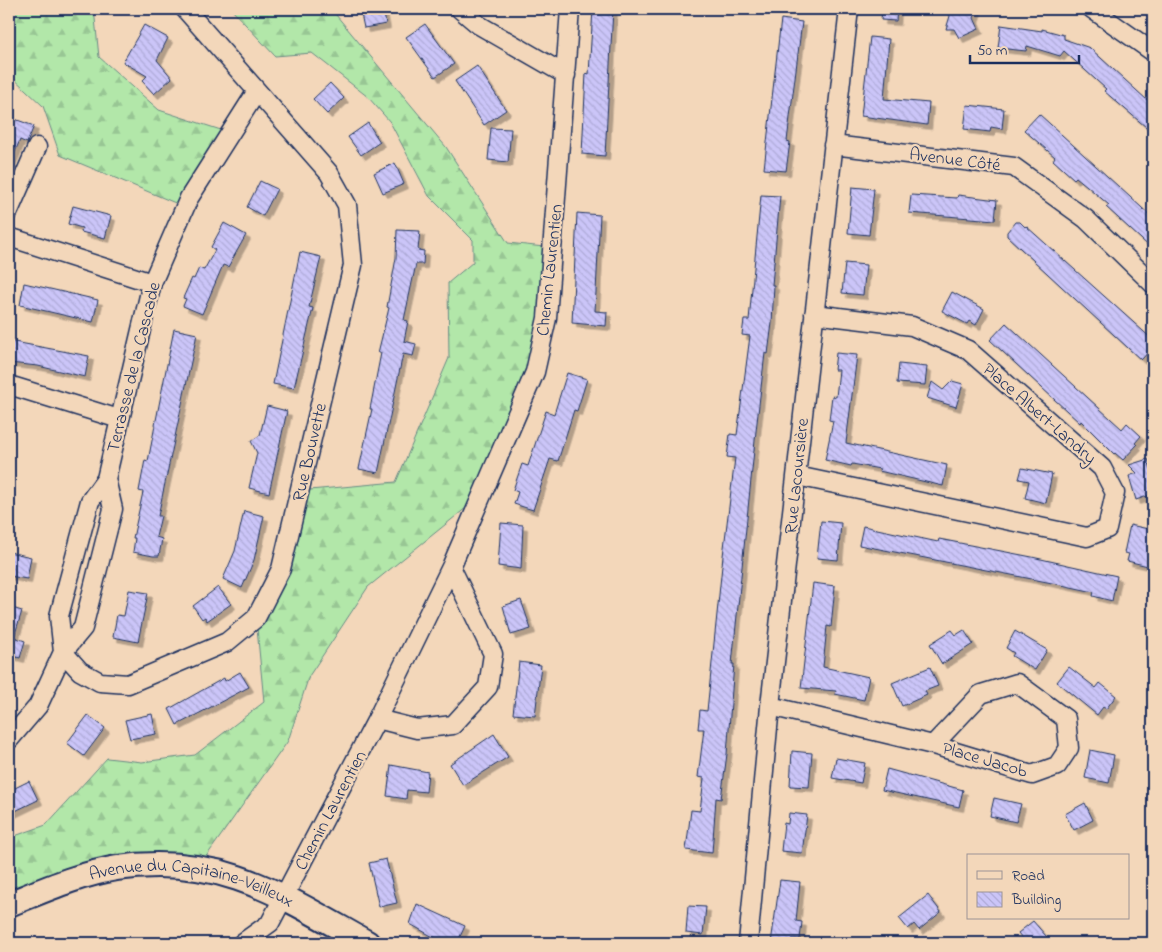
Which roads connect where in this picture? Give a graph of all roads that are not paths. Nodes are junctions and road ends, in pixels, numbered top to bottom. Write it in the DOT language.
graph roads {
  1 [pos="185,9"];
  2 [pos="460,9"];
  3 [pos="570,9"];
  4 [pos="849,9"];
  5 [pos="1092,9"];
  6 [pos="1153,52"];
  7 [pos="566,76"];
  8 [pos="257,91"];
  9 [pos="833,145"];
  10 [pos="37,147"];
  11 [pos="9,211"];
  12 [pos="9,237"];
  13 [pos="152,283"];
  14 [pos="1153,284"];
  15 [pos="814,314"];
  16 [pos="9,385"];
  17 [pos="119,419"];
  18 [pos="797,476"];
  19 [pos="106,479"];
  20 [pos="451,567"];
  21 [pos="63,652"];
  22 [pos="770,706"];
  23 [pos="377,719"];
  24 [pos="9,740"];
  25 [pos="933,744"];
  26 [pos="284,897"];
  27 [pos="9,904"];
  28 [pos="242,943"];
  29 [pos="367,943"];
  30 [pos="748,943"];
  1 -- 8 [label="street"];
  2 -- 7 [label="street"];
  3 -- 7 [label="street, Chemin Laurentien"];
  4 -- 9 [label="street, Rue Lacoursière"];
  5 -- 6 [label="street"];
  7 -- 20 [label="street, Chemin Laurentien"];
  8 -- 13 [label="street, Terrasse de la Cascade"];
  8 -- 21 [label="street, Rue Bouvette"];
  9 -- 14 [label="street, Avenue Côté"];
  9 -- 15 [label="street, Rue Lacoursière"];
  10 -- 11 [label="street"];
  12 -- 13 [label="street"];
  13 -- 17 [label="street, Terrasse de la Cascade"];
  15 -- 18 [label="street, Rue Lacoursière"];
  15 -- 18 [label="street, Place Albert-Landry"];
  16 -- 17 [label="street"];
  17 -- 19 [label="street, Terrasse de la Cascade"];
  18 -- 22 [label="street, Rue Lacoursière"];
  19 -- 21 [label="street, Terrasse de la Cascade"];
  19 -- 21 [label="street, Terrasse de la Cascade"];
  20 -- 23 [label="street, Chemin Laurentien"];
  20 -- 23 [label="street"];
  21 -- 24 [label="street, Terrasse de la Cascade"];
  22 -- 25 [label="street, Place Jacob"];
  22 -- 30 [label="street, Rue Lacoursière"];
  23 -- 26 [label="street, Chemin Laurentien"];
  25 -- 25 [label="street, Place Jacob"];
  26 -- 27 [label="street, Avenue du Capitaine-Veilleux"];
  26 -- 28 [label="street, Chemin Laurentien"];
  26 -- 29 [label="street, Avenue du Capitaine-Veilleux"];
}
